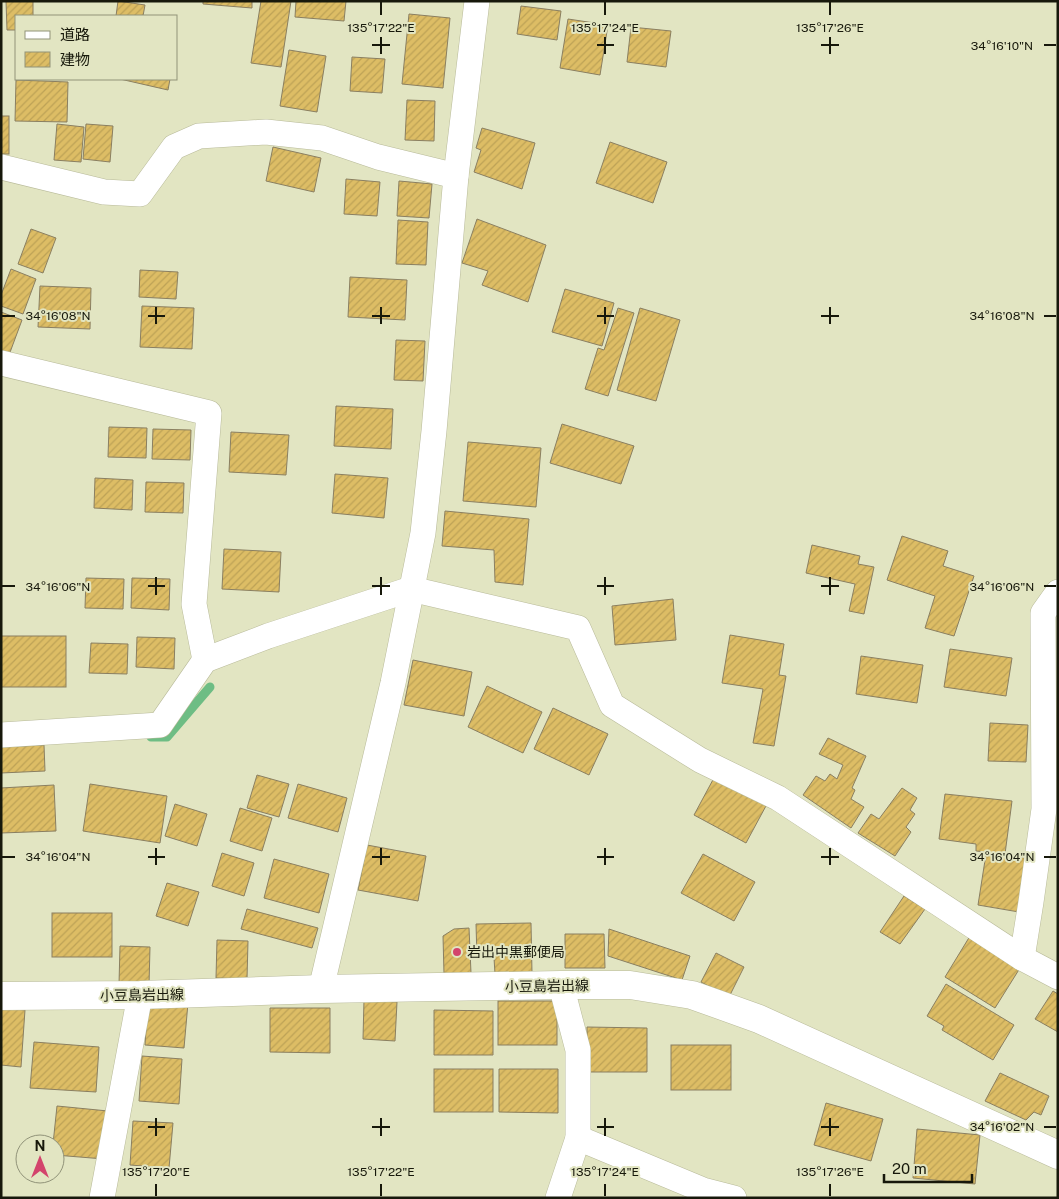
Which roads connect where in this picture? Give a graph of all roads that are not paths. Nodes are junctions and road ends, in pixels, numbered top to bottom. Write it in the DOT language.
graph roads {
  1 [pos="476,1"];
  2 [pos="1,167"];
  3 [pos="456,176"];
  4 [pos="1,364"];
  5 [pos="411,589"];
  6 [pos="1058,592"];
  7 [pos="205,660"];
  8 [pos="1,735"];
  9 [pos="1022,958"];
  10 [pos="1058,976"];
  11 [pos="561,985"];
  12 [pos="320,989"];
  13 [pos="140,995"];
  14 [pos="1,996"];
  15 [pos="578,1138"];
  16 [pos="1058,1155"];
  17 [pos="102,1198"];
  18 [pos="558,1198"];
  19 [pos="734,1198"];
  1 -- 3 [label="street"];
  2 -- 3 [label="street"];
  3 -- 5 [label="street"];
  4 -- 7 [label="street"];
  5 -- 7 [label="street"];
  5 -- 9 [label="street"];
  5 -- 12 [label="street"];
  6 -- 9 [label="street"];
  7 -- 8 [label="street"];
  9 -- 10 [label="street"];
  11 -- 12 [label="main road, 小豆島岩出線"];
  11 -- 15 [label="street"];
  11 -- 16 [label="main road, 小豆島岩出線"];
  12 -- 13 [label="main road, 小豆島岩出線"];
  13 -- 14 [label="main road, 小豆島岩出線"];
  13 -- 17 [label="street"];
  15 -- 18 [label="street"];
  15 -- 19 [label="street"];
}
